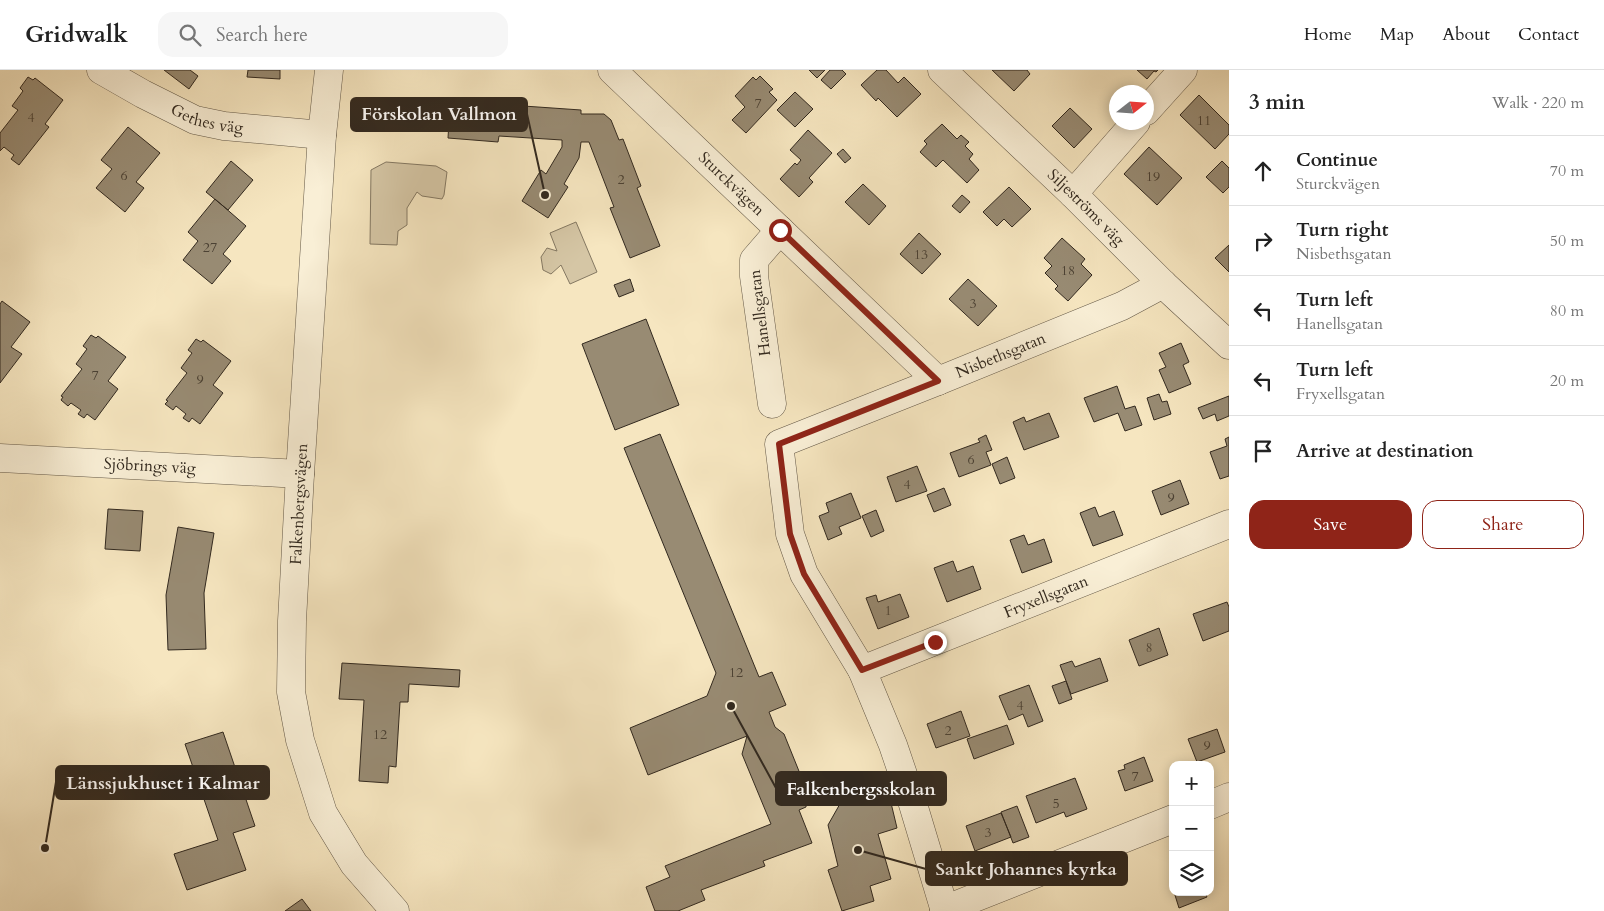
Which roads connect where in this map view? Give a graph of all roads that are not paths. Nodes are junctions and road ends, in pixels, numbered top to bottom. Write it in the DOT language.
graph roads {
  1 [pos="101,70"];
  2 [pos="329,70"];
  3 [pos="612,70"];
  4 [pos="942,70"];
  5 [pos="1183,70"];
  6 [pos="1154,102"];
  7 [pos="1129,130"];
  8 [pos="322,135"];
  9 [pos="1073,194"];
  10 [pos="780,230"];
  11 [pos="1163,284"];
  12 [pos="1229,345"];
  13 [pos="938,381"];
  14 [pos="772,404"];
  15 [pos="0,458"];
  16 [pos="300,474"];
  17 [pos="1229,524"];
  18 [pos="862,670"];
  19 [pos="1229,797"];
  20 [pos="1214,803"];
  21 [pos="1169,822"];
  22 [pos="945,910"];
  23 [pos="395,911"];
  1 -- 8 [label="street, Gethes väg"];
  2 -- 8 [label="street, Falkenbergsvägen"];
  3 -- 10 [label="street, Sturckvägen"];
  4 -- 9 [label="street, Siljeströms väg"];
  5 -- 6 [label="street"];
  7 -- 9 [label="street"];
  8 -- 16 [label="street, Falkenbergsvägen"];
  9 -- 11 [label="street, Siljeströms väg"];
  10 -- 13 [label="street, Sturckvägen"];
  10 -- 14 [label="street, Hanellsgatan"];
  11 -- 12 [label="street, Siljeströms väg"];
  11 -- 13 [label="street, Nisbethsgatan"];
  13 -- 18 [label="street, Nisbethsgatan"];
  15 -- 16 [label="street, Sjöbrings väg"];
  16 -- 23 [label="street, Falkenbergsvägen"];
  17 -- 18 [label="street, Fryxellsgatan"];
  18 -- 22 [label="street"];
  19 -- 20 [label="street"];
  21 -- 22 [label="street"];
}
